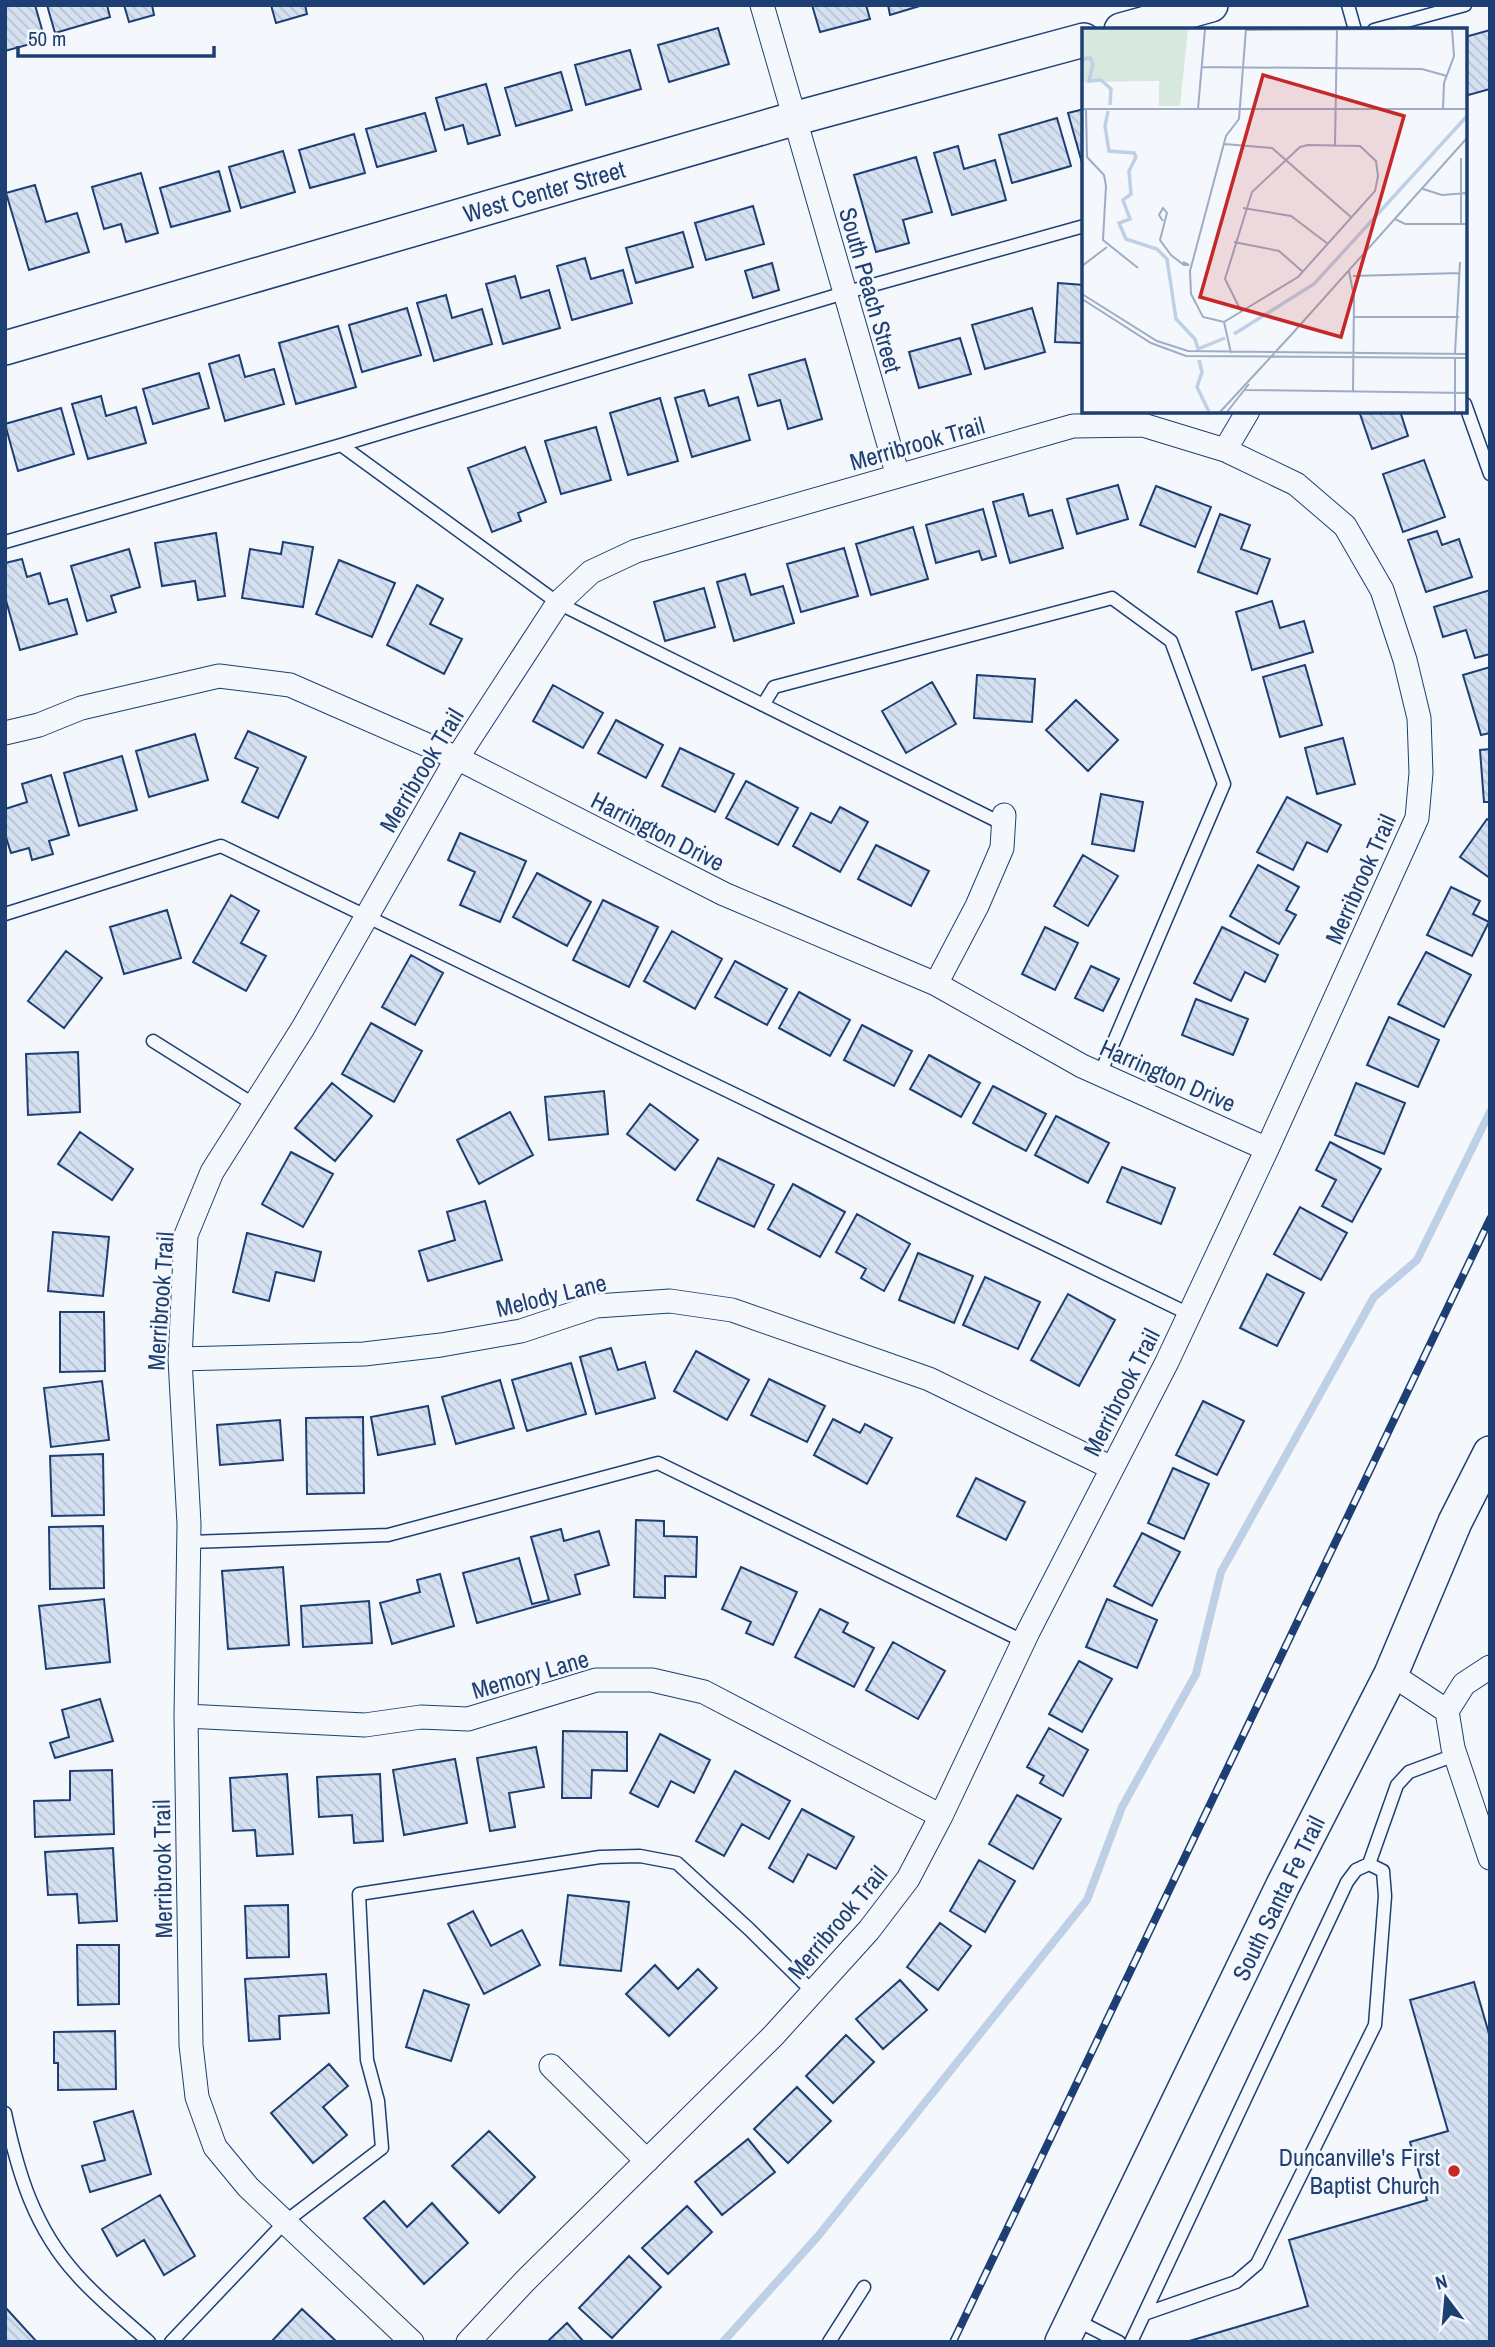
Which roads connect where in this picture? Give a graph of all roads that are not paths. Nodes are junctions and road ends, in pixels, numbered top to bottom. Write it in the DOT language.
graph roads {
  1 [pos="762,5"];
  2 [pos="1211,5"];
  3 [pos="1348,5"];
  4 [pos="1465,5"];
  5 [pos="1128,28"];
  6 [pos="1354,28"];
  7 [pos="1381,28"];
  8 [pos="1082,41"];
  9 [pos="793,119"];
  10 [pos="1082,227"];
  11 [pos="844,293"];
  12 [pos="5,348"];
  13 [pos="1467,410"];
  14 [pos="1247,413"];
  15 [pos="341,446"];
  16 [pos="1225,450"];
  17 [pos="1490,474"];
  18 [pos="898,476"];
  19 [pos="5,542"];
  20 [pos="558,603"];
  21 [pos="763,705"];
  22 [pos="5,733"];
  23 [pos="457,758"];
  24 [pos="1003,819"];
  25 [pos="5,914"];
  26 [pos="366,917"];
  27 [pos="936,984"];
  28 [pos="153,1041"];
  29 [pos="1100,1074"];
  30 [pos="253,1104"];
  31 [pos="1267,1149"];
  32 [pos="1189,1314"];
  33 [pos="180,1359"];
  34 [pos="1490,1453"];
  35 [pos="1112,1468"];
  36 [pos="189,1542"];
  37 [pos="1023,1640"];
  38 [pos="1490,1667"];
  39 [pos="1391,1674"];
  40 [pos="1447,1710"];
  41 [pos="186,1716"];
  42 [pos="1455,1755"];
  43 [pos="941,1816"];
  44 [pos="1490,1858"];
  45 [pos="1369,1864"];
  46 [pos="813,1992"];
  47 [pos="551,2066"];
  48 [pos="5,2113"];
  49 [pos="647,2161"];
  50 [pos="285,2222"];
  51 [pos="864,2287"];
  52 [pos="1144,2314"];
  53 [pos="1068,2330"];
  54 [pos="149,2342"];
  55 [pos="171,2342"];
  56 [pos="412,2342"];
  57 [pos="468,2342"];
  58 [pos="829,2342"];
  59 [pos="1119,2342"];
  60 [pos="1131,2342"];
  1 -- 9 [label="street, South Peach Street"];
  2 -- 5 [label="street"];
  3 -- 6 [label="lane"];
  4 -- 7 [label="lane"];
  8 -- 9 [label="street, West Center Street"];
  9 -- 11 [label="street, South Peach Street"];
  9 -- 12 [label="street, West Center Street"];
  10 -- 11 [label="lane"];
  11 -- 15 [label="lane"];
  11 -- 18 [label="street, South Peach Street"];
  13 -- 17 [label="lane"];
  14 -- 16 [label="street"];
  15 -- 19 [label="lane"];
  15 -- 20 [label="lane"];
  16 -- 18 [label="street, Merribrook Trail"];
  16 -- 31 [label="street, Merribrook Trail"];
  18 -- 20 [label="street, Merribrook Trail"];
  20 -- 21 [label="lane"];
  20 -- 23 [label="street, Merribrook Trail"];
  21 -- 24 [label="lane"];
  21 -- 29 [label="lane"];
  22 -- 23 [label="street, Harrington Drive"];
  23 -- 26 [label="street, Merribrook Trail"];
  23 -- 27 [label="street, Harrington Drive"];
  24 -- 27 [label="street"];
  25 -- 26 [label="lane"];
  26 -- 30 [label="street, Merribrook Trail"];
  26 -- 32 [label="lane"];
  27 -- 29 [label="street, Harrington Drive"];
  28 -- 30 [label="lane"];
  29 -- 31 [label="street, Harrington Drive"];
  30 -- 33 [label="street, Merribrook Trail"];
  31 -- 32 [label="street, Merribrook Trail"];
  32 -- 35 [label="street, Merribrook Trail"];
  33 -- 35 [label="street, Melody Lane"];
  33 -- 36 [label="street, Merribrook Trail"];
  34 -- 39 [label="street, South Santa Fe Trail"];
  35 -- 37 [label="street, Merribrook Trail"];
  36 -- 37 [label="lane"];
  36 -- 41 [label="street, Merribrook Trail"];
  37 -- 43 [label="street, Merribrook Trail"];
  38 -- 40 [label="street"];
  39 -- 40 [label="street"];
  39 -- 53 [label="street, South Santa Fe Trail"];
  40 -- 42 [label="street"];
  41 -- 43 [label="street, Memory Lane"];
  41 -- 50 [label="street, Merribrook Trail"];
  42 -- 44 [label="street"];
  42 -- 45 [label="lane"];
  43 -- 46 [label="street, Merribrook Trail"];
  45 -- 52 [label="lane"];
  45 -- 52 [label="lane"];
  46 -- 49 [label="street, Merribrook Trail"];
  46 -- 50 [label="lane"];
  47 -- 49 [label="street"];
  48 -- 54 [label="lane"];
  49 -- 57 [label="street, Merribrook Trail"];
  50 -- 55 [label="lane"];
  50 -- 56 [label="street, Merribrook Trail"];
  51 -- 58 [label="lane"];
  52 -- 60 [label="lane"];
  53 -- 59 [label="lane"];
}
